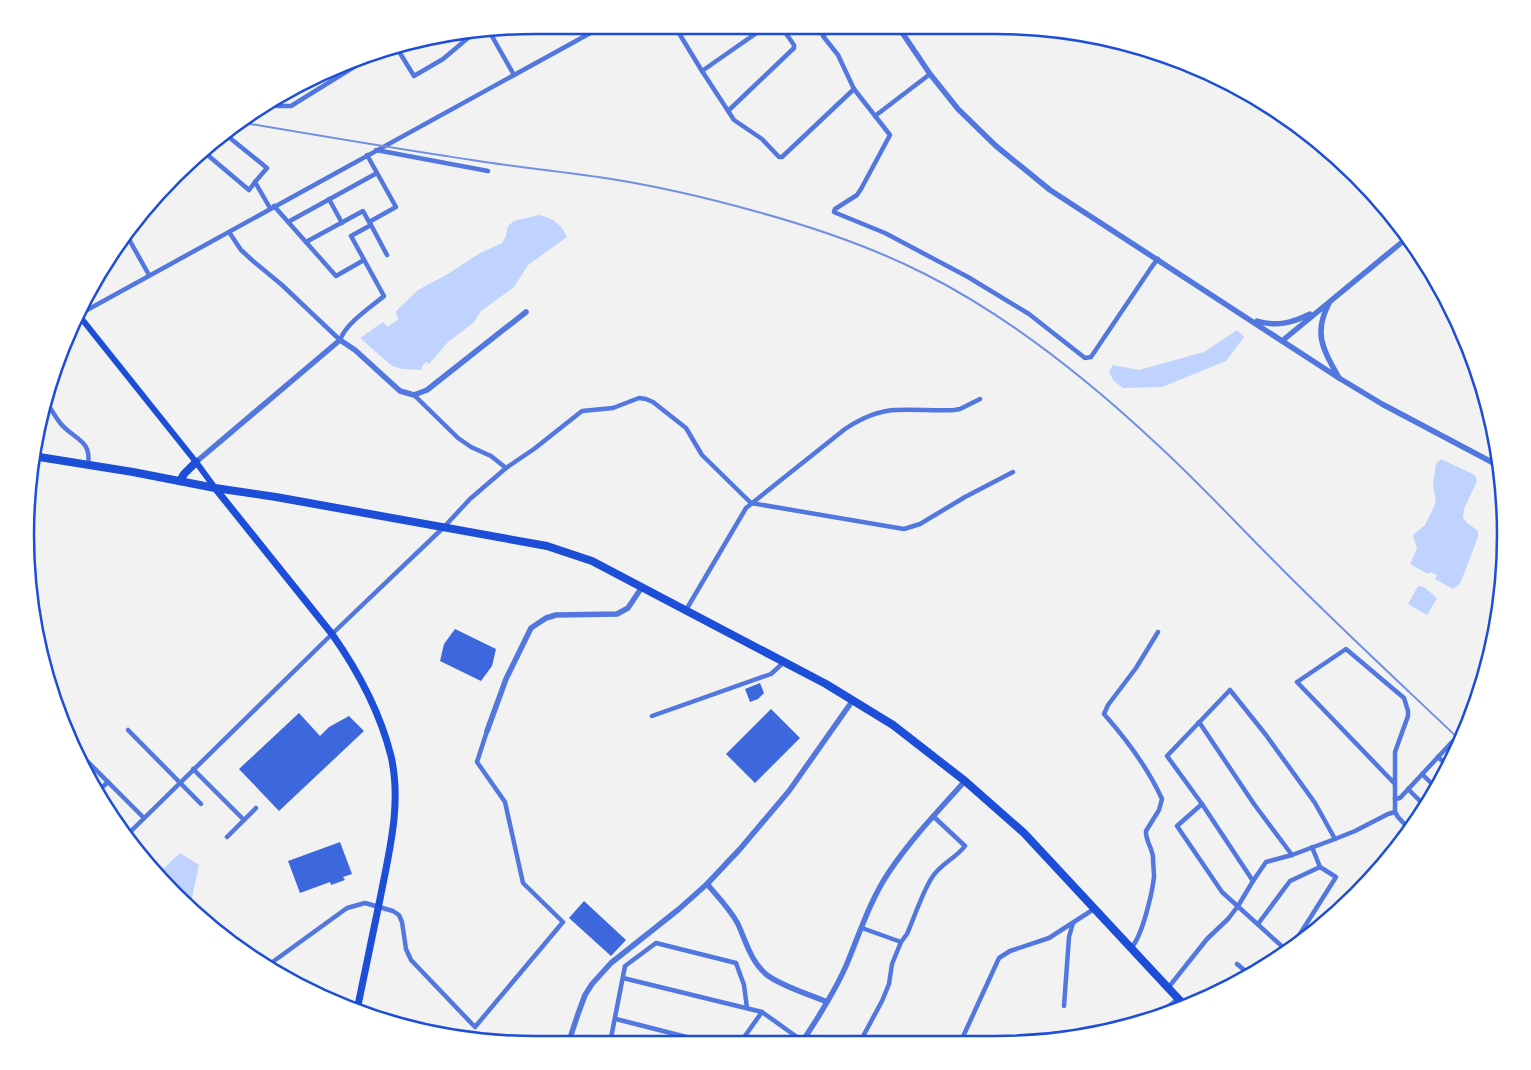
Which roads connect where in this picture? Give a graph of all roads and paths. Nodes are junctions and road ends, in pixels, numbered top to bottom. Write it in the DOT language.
graph roads {
  1 [pos="589,34"];
  2 [pos="681,34"];
  3 [pos="755,34"];
  4 [pos="787,34"];
  5 [pos="824,34"];
  6 [pos="902,34"];
  7 [pos="492,36"];
  8 [pos="468,38"];
  9 [pos="400,53"];
  10 [pos="351,69"];
  11 [pos="702,71"];
  12 [pos="930,74"];
  13 [pos="514,75"];
  14 [pos="854,89"];
  15 [pos="277,106"];
  16 [pos="728,111"];
  17 [pos="875,116"];
  18 [pos="229,138"];
  19 [pos="376,150"];
  20 [pos="208,155"];
  21 [pos="367,155"];
  22 [pos="488,170"];
  23 [pos="377,172"];
  24 [pos="255,182"];
  25 [pos="329,200"];
  26 [pos="272,207"];
  27 [pos="288,222"];
  28 [pos="342,222"];
  29 [pos="370,223"];
  30 [pos="229,232"];
  31 [pos="130,240"];
  32 [pos="306,242"];
  33 [pos="1402,242"];
  34 [pos="387,255"];
  35 [pos="1158,259"];
  36 [pos="364,260"];
  37 [pos="149,275"];
  38 [pos="1330,301"];
  39 [pos="1320,308"];
  40 [pos="87,309"];
  41 [pos="526,312"];
  42 [pos="1248,318"];
  43 [pos="82,321"];
  44 [pos="340,340"];
  45 [pos="1282,340"];
  46 [pos="1339,378"];
  47 [pos="414,395"];
  48 [pos="980,399"];
  49 [pos="50,409"];
  50 [pos="40,457"];
  51 [pos="196,462"];
  52 [pos="1492,462"];
  53 [pos="88,466"];
  54 [pos="506,468"];
  55 [pos="1014,472"];
  56 [pos="180,481"];
  57 [pos="215,488"];
  58 [pos="751,503"];
  59 [pos="444,527"];
  60 [pos="642,587"];
  61 [pos="686,610"];
  62 [pos="1158,632"];
  63 [pos="332,634"];
  64 [pos="784,662"];
  65 [pos="853,700"];
  66 [pos="652,716"];
  67 [pos="1199,722"];
  68 [pos="128,730"];
  69 [pos="486,731"];
  70 [pos="1452,742"];
  71 [pos="1438,757"];
  72 [pos="87,761"];
  73 [pos="1443,762"];
  74 [pos="193,769"];
  75 [pos="1422,774"];
  76 [pos="965,781"];
  77 [pos="108,782"];
  78 [pos="180,782"];
  79 [pos="1431,783"];
  80 [pos="1395,784"];
  81 [pos="102,788"];
  82 [pos="1408,789"];
  83 [pos="1395,799"];
  84 [pos="1420,801"];
  85 [pos="201,804"];
  86 [pos="1202,804"];
  87 [pos="256,808"];
  88 [pos="1395,812"];
  89 [pos="933,816"];
  90 [pos="144,818"];
  91 [pos="244,820"];
  92 [pos="1405,824"];
  93 [pos="131,831"];
  94 [pos="227,837"];
  95 [pos="1335,839"];
  96 [pos="1312,847"];
  97 [pos="1292,855"];
  98 [pos="1320,867"];
  99 [pos="1252,881"];
  100 [pos="707,884"];
  101 [pos="1238,906"];
  102 [pos="378,908"];
  103 [pos="1094,909"];
  104 [pos="1073,923"];
  105 [pos="1258,924"];
  106 [pos="862,928"];
  107 [pos="1305,930"];
  108 [pos="901,942"];
  109 [pos="1282,946"];
  110 [pos="1130,948"];
  111 [pos="273,962"];
  112 [pos="1237,964"];
  113 [pos="1245,970"];
  114 [pos="623,978"];
  115 [pos="1168,988"];
  116 [pos="1178,999"];
  117 [pos="828,1002"];
  118 [pos="358,1004"];
  119 [pos="1170,1005"];
  120 [pos="1064,1006"];
  121 [pos="747,1008"];
  122 [pos="762,1012"];
  123 [pos="616,1019"];
  124 [pos="571,1036"];
  125 [pos="612,1036"];
  126 [pos="683,1036"];
  127 [pos="744,1036"];
  128 [pos="794,1036"];
  129 [pos="806,1036"];
  130 [pos="863,1036"];
  131 [pos="963,1036"];
  1 -- 13 [label="street"];
  2 -- 11 [label="street"];
  3 -- 11 [label="street"];
  4 -- 16 [label="street"];
  5 -- 14 [label="street"];
  6 -- 12 [label="street"];
  7 -- 13 [label="street"];
  8 -- 9 [label="street"];
  10 -- 15 [label="street"];
  11 -- 16 [label="street"];
  12 -- 17 [label="street"];
  12 -- 35 [label="street"];
  13 -- 19 [label="street"];
  14 -- 16 [label="street"];
  14 -- 17 [label="street"];
  17 -- 35 [label="street"];
  18 -- 24 [label="street"];
  19 -- 21 [label="street"];
  19 -- 22 [label="street"];
  20 -- 24 [label="street"];
  21 -- 23 [label="street"];
  21 -- 26 [label="street"];
  23 -- 25 [label="street"];
  23 -- 29 [label="street"];
  24 -- 26 [label="street"];
  25 -- 27 [label="street"];
  25 -- 28 [label="street"];
  26 -- 27 [label="street"];
  26 -- 30 [label="street"];
  27 -- 32 [label="street"];
  28 -- 29 [label="street"];
  28 -- 32 [label="street"];
  29 -- 34 [label="street"];
  29 -- 36 [label="street"];
  30 -- 37 [label="street"];
  30 -- 44 [label="street"];
  31 -- 37 [label="street"];
  32 -- 36 [label="street"];
  33 -- 38 [label="street"];
  35 -- 42 [label="street"];
  36 -- 44 [label="street"];
  37 -- 40 [label="street"];
  38 -- 39 [label="street"];
  38 -- 46 [label="street"];
  39 -- 42 [label="street"];
  39 -- 45 [label="street"];
  41 -- 47 [label="street"];
  42 -- 45 [label="street"];
  43 -- 51 [label="main road"];
  44 -- 47 [label="street"];
  44 -- 51 [label="street"];
  45 -- 46 [label="street"];
  46 -- 52 [label="street"];
  47 -- 54 [label="street"];
  48 -- 58 [label="street"];
  49 -- 53 [label="street"];
  50 -- 53 [label="highway"];
  51 -- 56 [label="highway"];
  51 -- 57 [label="main road"];
  53 -- 56 [label="highway"];
  54 -- 58 [label="street"];
  54 -- 59 [label="street"];
  55 -- 58 [label="street"];
  56 -- 57 [label="highway"];
  57 -- 59 [label="highway"];
  57 -- 63 [label="main road"];
  58 -- 61 [label="street"];
  59 -- 60 [label="highway"];
  59 -- 63 [label="street"];
  60 -- 61 [label="highway"];
  60 -- 69 [label="street"];
  61 -- 64 [label="highway"];
  62 -- 110 [label="street"];
  63 -- 74 [label="street"];
  63 -- 102 [label="main road"];
  64 -- 65 [label="highway"];
  64 -- 66 [label="street"];
  65 -- 76 [label="highway"];
  65 -- 100 [label="street"];
  67 -- 86 [label="street"];
  67 -- 95 [label="street"];
  67 -- 97 [label="street"];
  68 -- 78 [label="street"];
  69 -- 102 [label="street"];
  70 -- 71 [label="street"];
  71 -- 73 [label="street"];
  71 -- 75 [label="street"];
  72 -- 77 [label="street"];
  74 -- 78 [label="street"];
  74 -- 91 [label="street"];
  75 -- 79 [label="street"];
  75 -- 82 [label="street"];
  76 -- 89 [label="street"];
  76 -- 103 [label="highway"];
  77 -- 81 [label="street"];
  77 -- 90 [label="street"];
  78 -- 85 [label="street"];
  78 -- 90 [label="street"];
  80 -- 80 [label="street"];
  80 -- 83 [label="street"];
  82 -- 83 [label="street"];
  82 -- 84 [label="street"];
  83 -- 88 [label="street"];
  86 -- 99 [label="street"];
  86 -- 101 [label="street"];
  87 -- 91 [label="street"];
  88 -- 92 [label="street"];
  88 -- 95 [label="street"];
  89 -- 106 [label="street"];
  89 -- 108 [label="street"];
  90 -- 93 [label="street"];
  91 -- 94 [label="street"];
  95 -- 96 [label="street"];
  96 -- 97 [label="street"];
  96 -- 98 [label="street"];
  97 -- 99 [label="street"];
  98 -- 105 [label="street"];
  98 -- 107 [label="street"];
  99 -- 101 [label="street"];
  100 -- 117 [label="street"];
  100 -- 124 [label="street"];
  101 -- 105 [label="street"];
  101 -- 115 [label="street"];
  102 -- 111 [label="street"];
  102 -- 118 [label="main road"];
  103 -- 104 [label="street"];
  103 -- 110 [label="highway"];
  104 -- 120 [label="street"];
  104 -- 131 [label="street"];
  105 -- 109 [label="street"];
  106 -- 108 [label="street"];
  106 -- 117 [label="street"];
  108 -- 130 [label="street"];
  110 -- 115 [label="highway"];
  112 -- 113 [label="street"];
  114 -- 121 [label="street"];
  114 -- 121 [label="street"];
  114 -- 123 [label="street"];
  115 -- 116 [label="highway"];
  116 -- 119 [label="street"];
  117 -- 129 [label="street"];
  121 -- 122 [label="street"];
  122 -- 127 [label="street"];
  122 -- 128 [label="street"];
  123 -- 125 [label="street"];
  123 -- 126 [label="street"];
}
